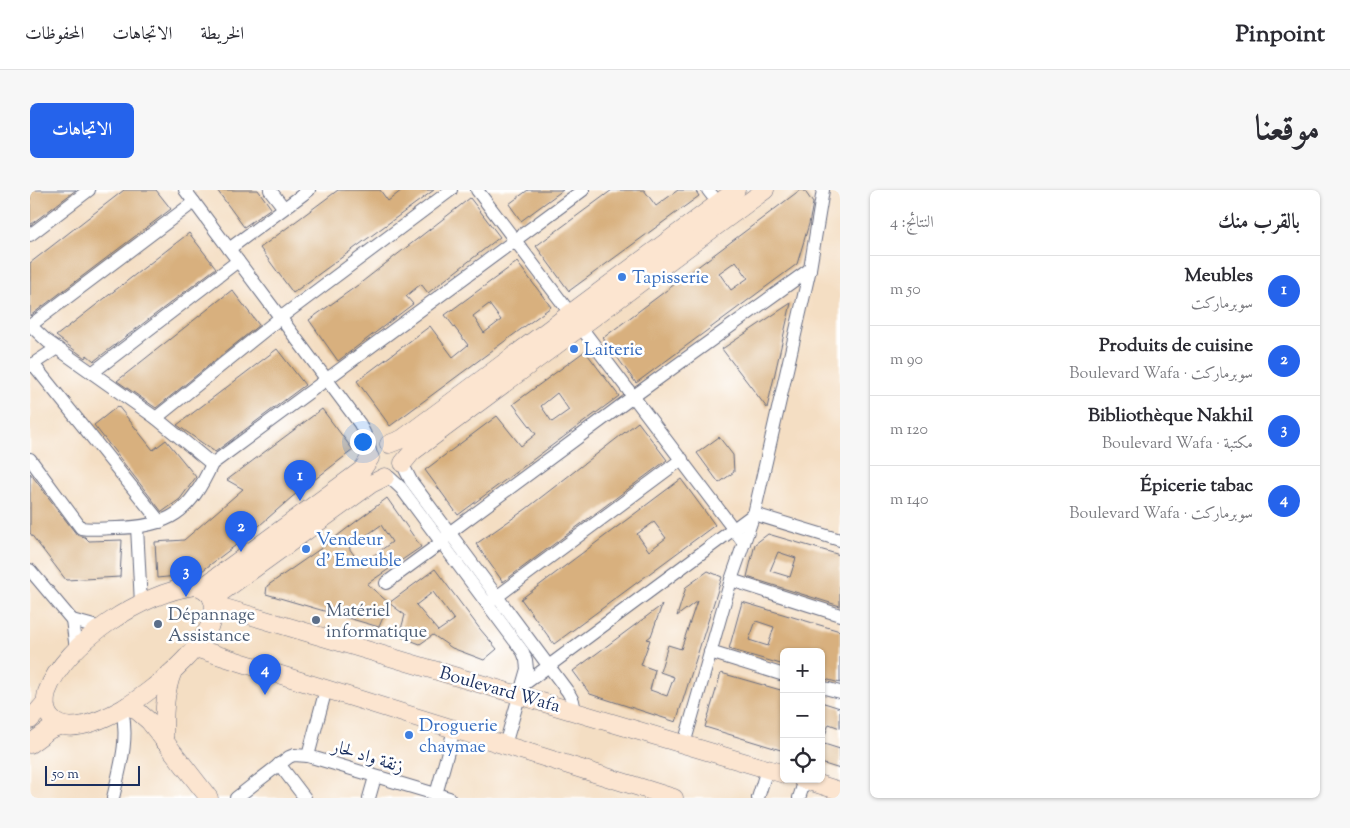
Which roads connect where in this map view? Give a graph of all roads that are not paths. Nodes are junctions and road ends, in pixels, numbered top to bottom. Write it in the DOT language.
graph roads {
  1 [pos="89,190"];
  2 [pos="185,190"];
  3 [pos="270,190"];
  4 [pos="309,190"];
  5 [pos="451,190"];
  6 [pos="478,190"];
  7 [pos="583,190"];
  8 [pos="736,190"];
  9 [pos="765,190"];
  10 [pos="823,190"];
  11 [pos="713,196"];
  12 [pos="194,202"];
  13 [pos="284,208"];
  14 [pos="30,235"];
  15 [pos="515,240"];
  16 [pos="229,248"];
  17 [pos="238,261"];
  18 [pos="810,269"];
  19 [pos="280,318"];
  20 [pos="575,321"];
  21 [pos="30,325"];
  22 [pos="57,348"];
  23 [pos="32,365"];
  24 [pos="92,374"];
  25 [pos="326,379"];
  26 [pos="634,396"];
  27 [pos="156,418"];
  28 [pos="360,424"];
  29 [pos="388,444"];
  30 [pos="370,456"];
  31 [pos="30,459"];
  32 [pos="682,459"];
  33 [pos="212,464"];
  34 [pos="403,464"];
  35 [pos="387,477"];
  36 [pos="754,514"];
  37 [pos="160,522"];
  38 [pos="138,528"];
  39 [pos="734,529"];
  40 [pos="446,537"];
  41 [pos="840,540"];
  42 [pos="744,542"];
  43 [pos="30,570"];
  44 [pos="731,580"];
  45 [pos="386,583"];
  46 [pos="210,597"];
  47 [pos="492,600"];
  48 [pos="141,604"];
  49 [pos="840,615"];
  50 [pos="72,620"];
  51 [pos="101,628"];
  52 [pos="195,648"];
  53 [pos="76,649"];
  54 [pos="710,652"];
  55 [pos="549,665"];
  56 [pos="173,671"];
  57 [pos="780,674"];
  58 [pos="825,688"];
  59 [pos="326,689"];
  60 [pos="522,690"];
  61 [pos="840,692"];
  62 [pos="45,703"];
  63 [pos="124,707"];
  64 [pos="575,711"];
  65 [pos="30,720"];
  66 [pos="59,726"];
  67 [pos="454,730"];
  68 [pos="164,741"];
  69 [pos="30,744"];
  70 [pos="684,744"];
  71 [pos="505,745"];
  72 [pos="308,756"];
  73 [pos="279,764"];
  74 [pos="767,768"];
  75 [pos="780,773"];
  76 [pos="375,777"];
  77 [pos="802,783"];
  78 [pos="813,783"];
  79 [pos="840,791"];
  80 [pos="436,796"];
  81 [pos="664,797"];
  82 [pos="113,798"];
  83 [pos="209,798"];
  84 [pos="236,798"];
  85 [pos="305,798"];
  86 [pos="369,798"];
  87 [pos="449,798"];
  88 [pos="758,798"];
  89 [pos="799,798"];
  1 -- 14 [label="street"];
  2 -- 12 [label="street"];
  3 -- 13 [label="street"];
  4 -- 13 [label="street"];
  5 -- 19 [label="street"];
  6 -- 15 [label="street"];
  7 -- 15 [label="street"];
  8 -- 11 [label="street"];
  9 -- 20 [label="street"];
  10 -- 18 [label="street"];
  11 -- 20 [label="street"];
  12 -- 16 [label="street"];
  12 -- 21 [label="street"];
  13 -- 16 [label="street"];
  15 -- 20 [label="street"];
  15 -- 25 [label="street"];
  16 -- 17 [label="street"];
  17 -- 19 [label="street"];
  17 -- 24 [label="street"];
  18 -- 26 [label="street"];
  18 -- 36 [label="street"];
  19 -- 25 [label="street"];
  19 -- 27 [label="street"];
  20 -- 26 [label="street"];
  20 -- 29 [label="street"];
  20 -- 34 [label="street"];
  21 -- 22 [label="street"];
  22 -- 23 [label="street"];
  22 -- 24 [label="street"];
  23 -- 37 [label="street"];
  24 -- 27 [label="street"];
  25 -- 28 [label="street"];
  25 -- 33 [label="street"];
  26 -- 32 [label="street"];
  26 -- 40 [label="street"];
  27 -- 33 [label="street"];
  28 -- 29 [label="street"];
  28 -- 30 [label="street"];
  29 -- 30 [label="street"];
  29 -- 34 [label="street"];
  30 -- 35 [label="street"];
  30 -- 46 [label="street"];
  31 -- 38 [label="street"];
  32 -- 39 [label="street"];
  32 -- 47 [label="street"];
  33 -- 37 [label="street"];
  34 -- 35 [label="street"];
  34 -- 40 [label="street"];
  35 -- 40 [label="street"];
  35 -- 46 [label="street"];
  36 -- 39 [label="street"];
  36 -- 41 [label="street"];
  36 -- 42 [label="street"];
  37 -- 38 [label="street"];
  38 -- 48 [label="street"];
  39 -- 42 [label="street"];
  39 -- 55 [label="street"];
  40 -- 45 [label="street"];
  40 -- 47 [label="street"];
  42 -- 44 [label="street"];
  43 -- 50 [label="street"];
  44 -- 49 [label="street"];
  44 -- 54 [label="street"];
  46 -- 48 [label="street"];
  46 -- 52 [label="street"];
  46 -- 60 [label="street, Boulevard Wafa"];
  47 -- 55 [label="street"];
  47 -- 60 [label="street"];
  48 -- 51 [label="street"];
  50 -- 51 [label="street"];
  50 -- 53 [label="street"];
  51 -- 53 [label="street"];
  52 -- 56 [label="street"];
  52 -- 59 [label="street"];
  53 -- 62 [label="street"];
  54 -- 57 [label="street"];
  54 -- 70 [label="street"];
  55 -- 60 [label="street"];
  55 -- 64 [label="street"];
  56 -- 63 [label="street"];
  56 -- 68 [label="street"];
  58 -- 61 [label="street"];
  59 -- 67 [label="street"];
  59 -- 72 [label="street"];
  60 -- 64 [label="street, Boulevard Wafa"];
  60 -- 71 [label="street"];
  62 -- 65 [label="street"];
  62 -- 66 [label="street"];
  63 -- 66 [label="street"];
  63 -- 68 [label="street"];
  63 -- 82 [label="street"];
  64 -- 70 [label="street, Boulevard Wafa"];
  66 -- 69 [label="street"];
  67 -- 71 [label="street"];
  67 -- 80 [label="street"];
  68 -- 83 [label="street"];
  70 -- 74 [label="street, Boulevard Wafa"];
  71 -- 81 [label="street"];
  72 -- 73 [label="street, زنقة واد لحار"];
  72 -- 76 [label="street, زنقة واد لحار"];
  73 -- 84 [label="street, زنقة واد لحار"];
  73 -- 85 [label="street"];
  74 -- 75 [label="street, Boulevard Wafa"];
  74 -- 88 [label="street"];
  76 -- 80 [label="street, زنقة واد لحار"];
  76 -- 86 [label="street"];
  77 -- 89 [label="street"];
  78 -- 79 [label="street"];
  80 -- 87 [label="street, زنقة واد لحار"];
}
